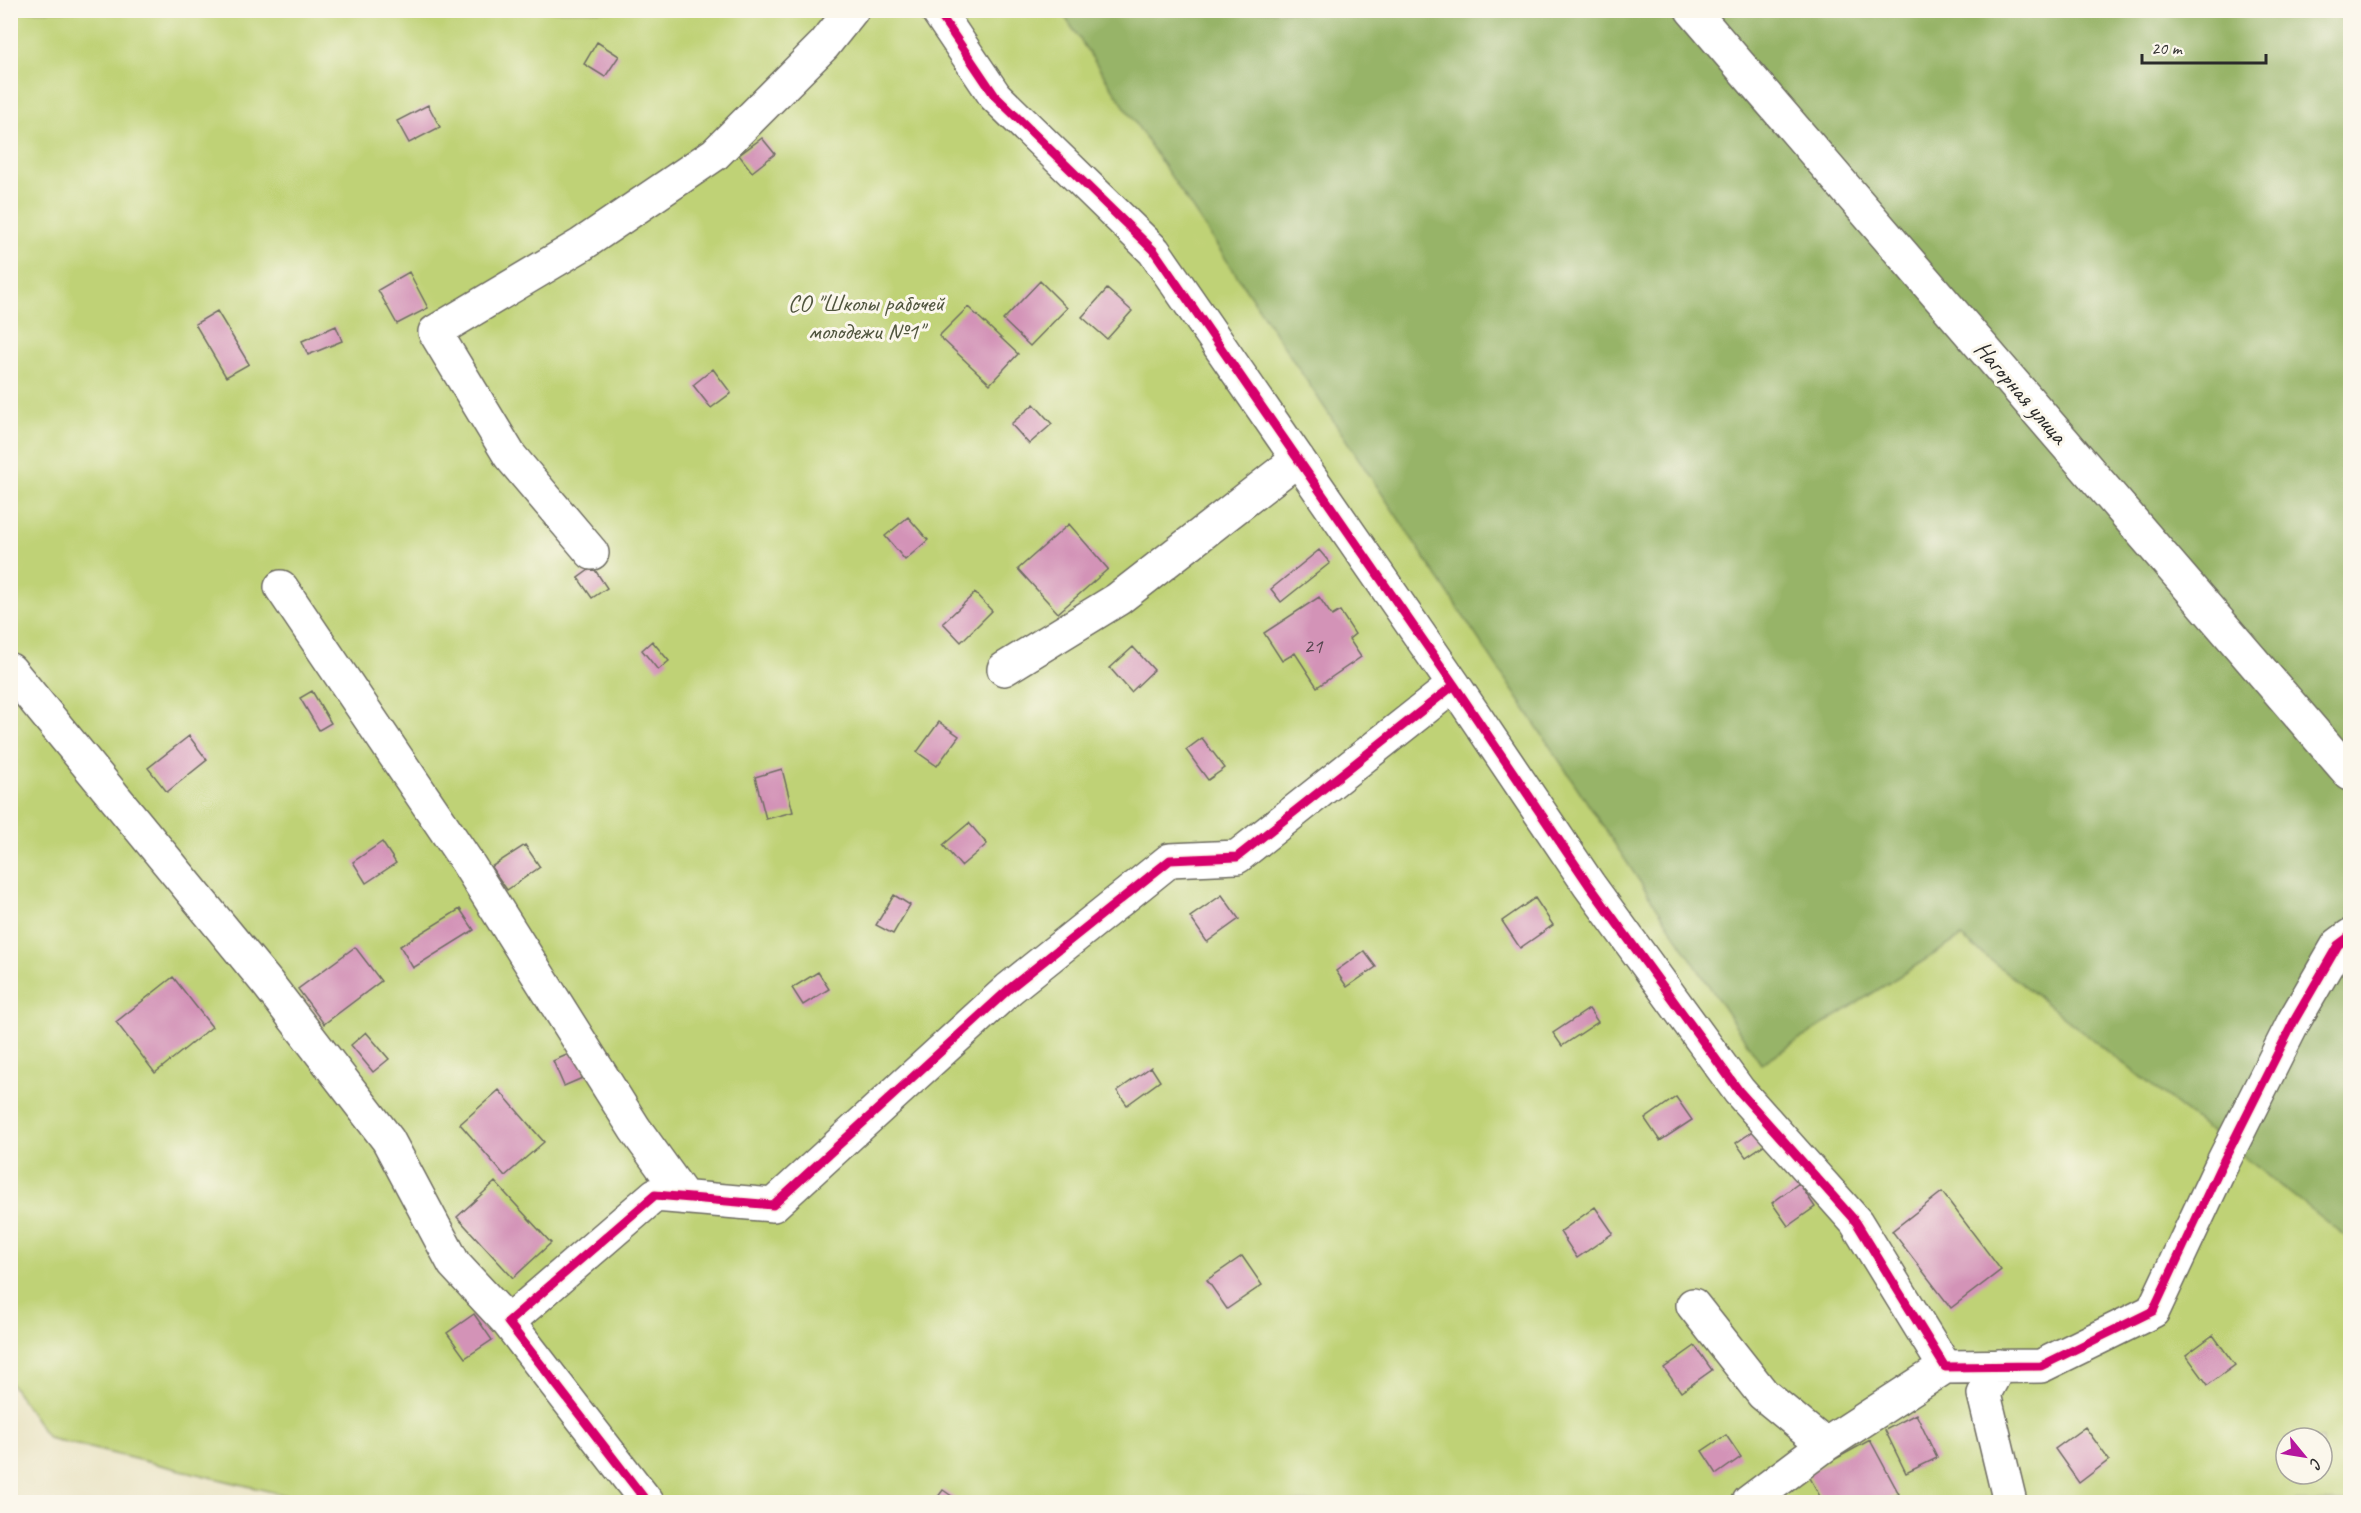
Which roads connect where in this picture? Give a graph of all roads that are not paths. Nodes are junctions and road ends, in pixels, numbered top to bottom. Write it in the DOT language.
graph roads {
  1 [pos="852,10"];
  2 [pos="937,10"];
  3 [pos="1692,10"];
  4 [pos="1298,459"];
  5 [pos="592,553"];
  6 [pos="281,587"];
  7 [pos="1004,669"];
  8 [pos="10,670"];
  9 [pos="1454,685"];
  10 [pos="2350,774"];
  11 [pos="2350,936"];
  12 [pos="684,1197"];
  13 [pos="1693,1305"];
  14 [pos="508,1322"];
  15 [pos="1999,1366"];
  16 [pos="1946,1367"];
  17 [pos="1825,1445"];
  18 [pos="647,1503"];
  19 [pos="1749,1503"];
  20 [pos="2010,1503"];
  1 -- 5 [label="street"];
  2 -- 4 [label="street"];
  3 -- 10 [label="street, Нагорная улица"];
  4 -- 7 [label="street"];
  4 -- 9 [label="street"];
  6 -- 12 [label="street"];
  8 -- 14 [label="street"];
  9 -- 12 [label="street"];
  9 -- 16 [label="street"];
  11 -- 15 [label="street"];
  12 -- 14 [label="street"];
  13 -- 17 [label="street"];
  14 -- 18 [label="street"];
  15 -- 16 [label="street"];
  15 -- 20 [label="street"];
  16 -- 17 [label="street"];
  17 -- 19 [label="street"];
}
